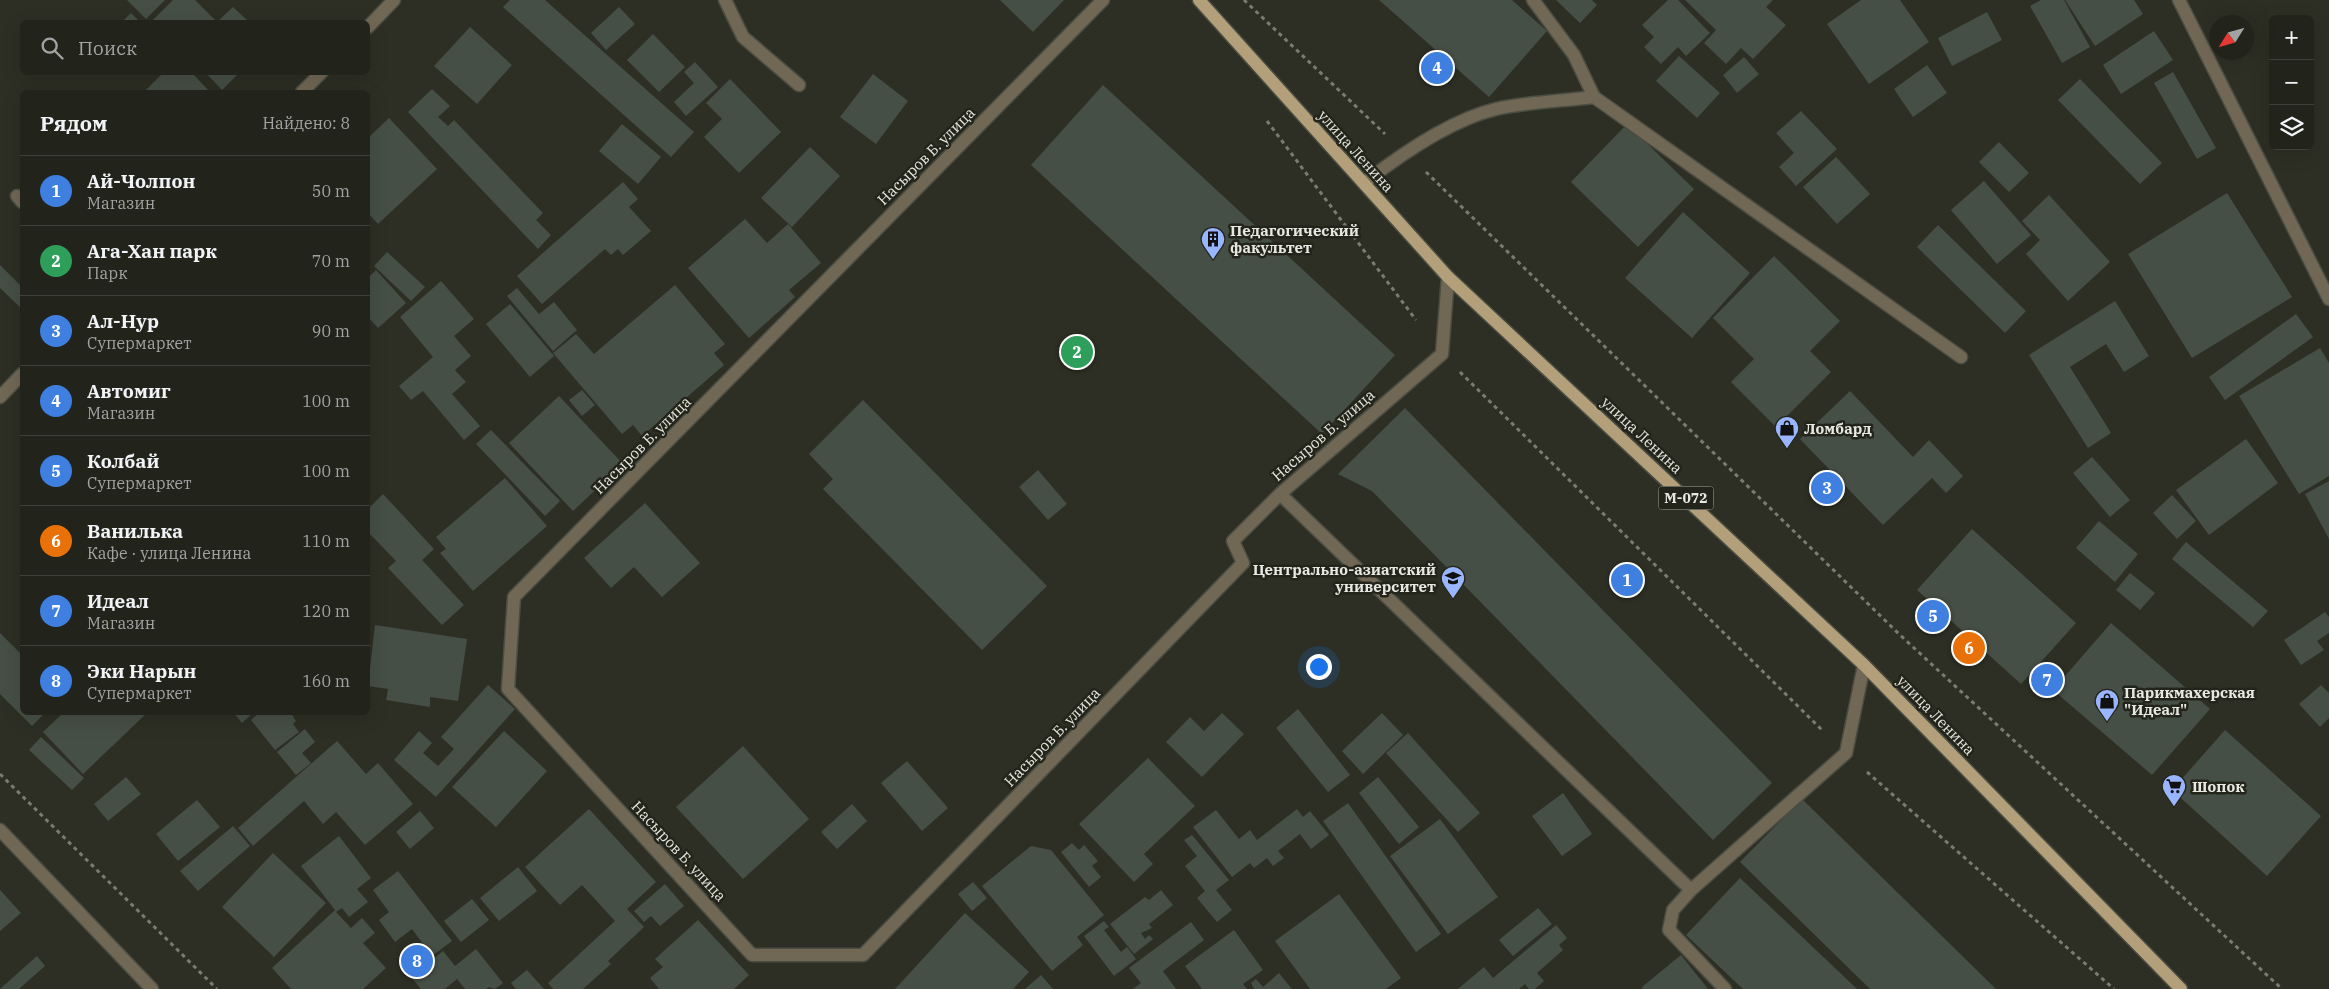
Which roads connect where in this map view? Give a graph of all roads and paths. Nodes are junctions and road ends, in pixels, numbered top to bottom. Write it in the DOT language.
graph roads {
  1 [pos="394,0"];
  2 [pos="725,0"];
  3 [pos="1103,0"];
  4 [pos="1199,0"];
  5 [pos="1244,0"];
  6 [pos="1533,0"];
  7 [pos="2179,0"];
  8 [pos="370,25"];
  9 [pos="319,75"];
  10 [pos="799,85"];
  11 [pos="304,90"];
  12 [pos="1594,97"];
  13 [pos="1265,118"];
  14 [pos="1405,152"];
  15 [pos="1364,183"];
  16 [pos="1448,277"];
  17 [pos="2329,299"];
  18 [pos="1442,354"];
  19 [pos="1962,357"];
  20 [pos="20,376"];
  21 [pos="0,397"];
  22 [pos="1280,494"];
  23 [pos="1864,665"];
  24 [pos="1846,754"];
  25 [pos="0,774"];
  26 [pos="0,830"];
  27 [pos="1691,890"];
  28 [pos="144,986"];
  29 [pos="217,989"];
  30 [pos="1725,989"];
  31 [pos="2114,989"];
  32 [pos="2181,989"];
  33 [pos="2282,989"];
  1 -- 8 [label="street"];
  2 -- 10 [label="street"];
  3 -- 22 [label="street, Насыров Б. улица"];
  4 -- 15 [label="main road, улица Ленина / М-072"];
  5 -- 14 [label="path"];
  6 -- 12 [label="street"];
  7 -- 17 [label="street"];
  9 -- 11 [label="street"];
  12 -- 14 [label="street"];
  12 -- 19 [label="street"];
  13 -- 18 [label="path"];
  14 -- 15 [label="street"];
  14 -- 33 [label="path"];
  15 -- 16 [label="main road, улица Ленина / М-072"];
  16 -- 18 [label="street"];
  16 -- 23 [label="main road, улица Ленина / М-072"];
  18 -- 22 [label="street, Насыров Б. улица"];
  18 -- 24 [label="path"];
  20 -- 21 [label="street"];
  22 -- 27 [label="street"];
  23 -- 24 [label="street"];
  23 -- 32 [label="main road, улица Ленина / М-072"];
  24 -- 27 [label="street"];
  24 -- 31 [label="path"];
  25 -- 29 [label="path"];
  26 -- 28 [label="street"];
  27 -- 30 [label="street"];
}
